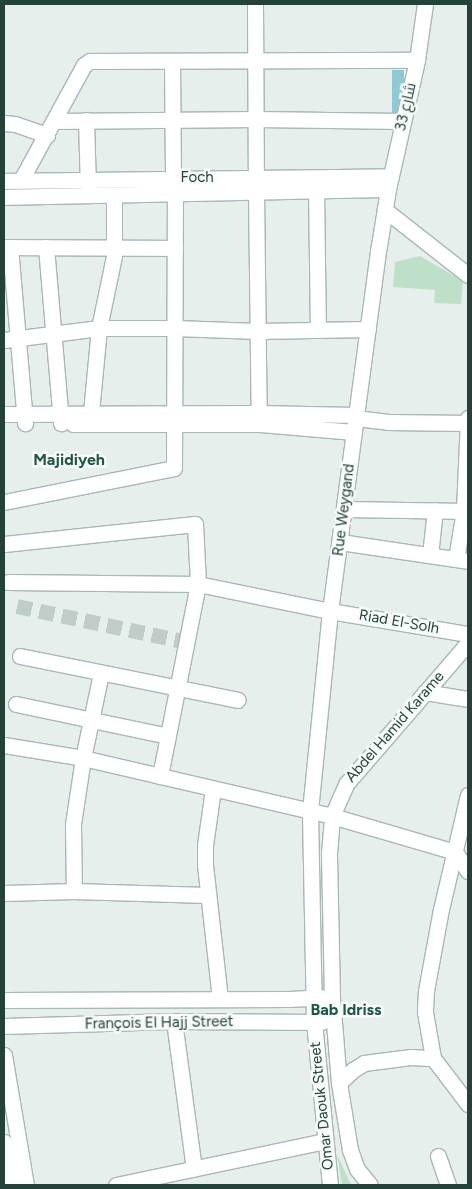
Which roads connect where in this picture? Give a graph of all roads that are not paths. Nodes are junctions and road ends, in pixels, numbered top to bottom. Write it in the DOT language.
graph roads {
  1 [pos="255,4"];
  2 [pos="425,4"];
  3 [pos="417,60"];
  4 [pos="172,61"];
  5 [pos="255,61"];
  6 [pos="256,119"];
  7 [pos="86,120"];
  8 [pos="172,120"];
  9 [pos="55,121"];
  10 [pos="403,121"];
  11 [pos="4,123"];
  12 [pos="47,135"];
  13 [pos="173,178"];
  14 [pos="88,179"];
  15 [pos="4,180"];
  16 [pos="21,180"];
  17 [pos="390,182"];
  18 [pos="256,185"];
  19 [pos="316,190"];
  20 [pos="174,193"];
  21 [pos="88,195"];
  22 [pos="114,195"];
  23 [pos="4,197"];
  24 [pos="385,210"];
  25 [pos="7,247"];
  26 [pos="46,247"];
  27 [pos="114,248"];
  28 [pos="175,248"];
  29 [pos="468,275"];
  30 [pos="99,328"];
  31 [pos="175,328"];
  32 [pos="368,329"];
  33 [pos="318,330"];
  34 [pos="258,331"];
  35 [pos="53,334"];
  36 [pos="11,339"];
  37 [pos="4,414"];
  38 [pos="174,418"];
  39 [pos="259,418"];
  40 [pos="468,418"];
  41 [pos="24,419"];
  42 [pos="60,419"];
  43 [pos="91,419"];
  44 [pos="355,422"];
  45 [pos="468,423"];
  46 [pos="4,424"];
  47 [pos="4,502"];
  48 [pos="344,509"];
  49 [pos="435,510"];
  50 [pos="466,510"];
  51 [pos="340,542"];
  52 [pos="4,544"];
  53 [pos="430,555"];
  54 [pos="462,560"];
  55 [pos="8,582"];
  56 [pos="198,584"];
  57 [pos="330,611"];
  58 [pos="468,634"];
  59 [pos="468,643"];
  60 [pos="20,656"];
  61 [pos="101,673"];
  62 [pos="178,688"];
  63 [pos="425,692"];
  64 [pos="468,699"];
  65 [pos="238,700"];
  66 [pos="16,704"];
  67 [pos="91,720"];
  68 [pos="168,736"];
  69 [pos="4,745"];
  70 [pos="83,758"];
  71 [pos="160,776"];
  72 [pos="213,789"];
  73 [pos="468,794"];
  74 [pos="310,811"];
  75 [pos="332,816"];
  76 [pos="455,852"];
  77 [pos="468,871"];
  78 [pos="74,891"];
  79 [pos="4,893"];
  80 [pos="207,895"];
  81 [pos="313,996"];
  82 [pos="220,998"];
  83 [pos="332,998"];
  84 [pos="4,1000"];
  85 [pos="174,1021"];
  86 [pos="314,1021"];
  87 [pos="334,1023"];
  88 [pos="4,1026"];
  89 [pos="4,1054"];
  90 [pos="433,1058"];
  91 [pos="340,1083"];
  92 [pos="468,1102"];
  93 [pos="325,1141"];
  94 [pos="4,1142"];
  95 [pos="438,1156"];
  96 [pos="194,1169"];
  97 [pos="12,1185"];
  98 [pos="26,1185"];
  99 [pos="116,1185"];
  100 [pos="330,1185"];
  101 [pos="370,1185"];
  102 [pos="448,1185"];
  1 -- 5 [label="street"];
  2 -- 3 [label="street, شارع 33"];
  3 -- 5 [label="street"];
  3 -- 10 [label="street, شارع 33"];
  4 -- 5 [label="street"];
  4 -- 8 [label="street"];
  4 -- 9 [label="street"];
  5 -- 6 [label="street"];
  6 -- 8 [label="street"];
  6 -- 10 [label="street"];
  6 -- 18 [label="street"];
  7 -- 8 [label="street"];
  7 -- 9 [label="street"];
  7 -- 14 [label="street"];
  8 -- 13 [label="street"];
  9 -- 12 [label="street"];
  10 -- 17 [label="street, شارع 33"];
  11 -- 12 [label="street"];
  12 -- 16 [label="street"];
  13 -- 14 [label="street, Foch"];
  13 -- 18 [label="street, Foch"];
  13 -- 20 [label="street"];
  14 -- 16 [label="street, Foch"];
  14 -- 21 [label="street"];
  15 -- 16 [label="street, Foch"];
  17 -- 18 [label="street, Foch"];
  17 -- 19 [label="street, Foch"];
  17 -- 24 [label="street, شارع 33"];
  18 -- 19 [label="street, Foch"];
  18 -- 20 [label="street, Foch"];
  18 -- 34 [label="street"];
  19 -- 33 [label="street"];
  20 -- 22 [label="street, Foch"];
  20 -- 28 [label="street"];
  21 -- 22 [label="street, Foch"];
  21 -- 23 [label="street, Foch"];
  22 -- 27 [label="street"];
  24 -- 29 [label="street"];
  24 -- 32 [label="street, Rue Weygand"];
  25 -- 26 [label="street"];
  25 -- 36 [label="street"];
  26 -- 27 [label="street"];
  26 -- 35 [label="street"];
  27 -- 28 [label="street"];
  27 -- 30 [label="street"];
  28 -- 31 [label="street"];
  30 -- 31 [label="street"];
  30 -- 35 [label="street"];
  30 -- 43 [label="street"];
  31 -- 34 [label="street"];
  31 -- 38 [label="street"];
  32 -- 33 [label="street"];
  32 -- 44 [label="street, Rue Weygand"];
  33 -- 34 [label="street"];
  34 -- 39 [label="street"];
  35 -- 36 [label="street"];
  35 -- 42 [label="street"];
  36 -- 41 [label="street"];
  37 -- 41 [label="street"];
  38 -- 39 [label="street"];
  38 -- 43 [label="street"];
  38 -- 47 [label="street"];
  39 -- 44 [label="street"];
  40 -- 45 [label="street"];
  41 -- 42 [label="street"];
  41 -- 46 [label="street"];
  42 -- 43 [label="street"];
  44 -- 45 [label="street"];
  44 -- 48 [label="street, Rue Weygand"];
  45 -- 50 [label="street"];
  48 -- 49 [label="street"];
  48 -- 51 [label="street, Rue Weygand"];
  49 -- 50 [label="street"];
  49 -- 53 [label="street"];
  50 -- 54 [label="street"];
  51 -- 53 [label="street"];
  51 -- 57 [label="street, Rue Weygand"];
  52 -- 56 [label="street"];
  53 -- 54 [label="street"];
  55 -- 56 [label="street, Riad El-Solh"];
  56 -- 57 [label="street, Riad El-Solh"];
  56 -- 62 [label="street"];
  57 -- 58 [label="street, Riad El-Solh"];
  57 -- 74 [label="street, Rue Weygand"];
  59 -- 63 [label="street, Abdel Hamid Karame"];
  60 -- 61 [label="street"];
  61 -- 62 [label="street"];
  61 -- 67 [label="street"];
  62 -- 65 [label="street"];
  62 -- 68 [label="street"];
  63 -- 64 [label="street"];
  63 -- 75 [label="street, Abdel Hamid Karame"];
  66 -- 67 [label="street"];
  67 -- 68 [label="street"];
  67 -- 70 [label="street"];
  68 -- 71 [label="street"];
  69 -- 70 [label="street"];
  70 -- 71 [label="street"];
  70 -- 78 [label="street"];
  71 -- 72 [label="street"];
  72 -- 74 [label="street"];
  72 -- 80 [label="street"];
  73 -- 76 [label="street"];
  74 -- 75 [label="street"];
  74 -- 81 [label="street, Omar Daouk Street"];
  75 -- 76 [label="street"];
  75 -- 83 [label="street, Abdel Hamid Karame"];
  76 -- 77 [label="street"];
  76 -- 90 [label="street"];
  78 -- 79 [label="street"];
  78 -- 80 [label="street"];
  80 -- 82 [label="street"];
  81 -- 82 [label="street, François El Hajj Street"];
  81 -- 83 [label="street, François El Hajj Street"];
  81 -- 86 [label="street, Omar Daouk Street"];
  82 -- 84 [label="street, François El Hajj Street"];
  83 -- 87 [label="street, Abdel Hamid Karame"];
  85 -- 86 [label="street, François El Hajj Street"];
  85 -- 88 [label="street, François El Hajj Street"];
  85 -- 96 [label="street"];
  86 -- 87 [label="street, François El Hajj Street"];
  86 -- 93 [label="street, Omar Daouk Street"];
  87 -- 91 [label="street, Abdel Hamid Karame"];
  89 -- 98 [label="street"];
  90 -- 91 [label="street"];
  90 -- 92 [label="street"];
  91 -- 101 [label="street, Abdel Hamid Karame"];
  93 -- 96 [label="street"];
  93 -- 100 [label="street, Omar Daouk Street"];
  94 -- 97 [label="street"];
  95 -- 102 [label="street"];
  96 -- 99 [label="street"];
}
